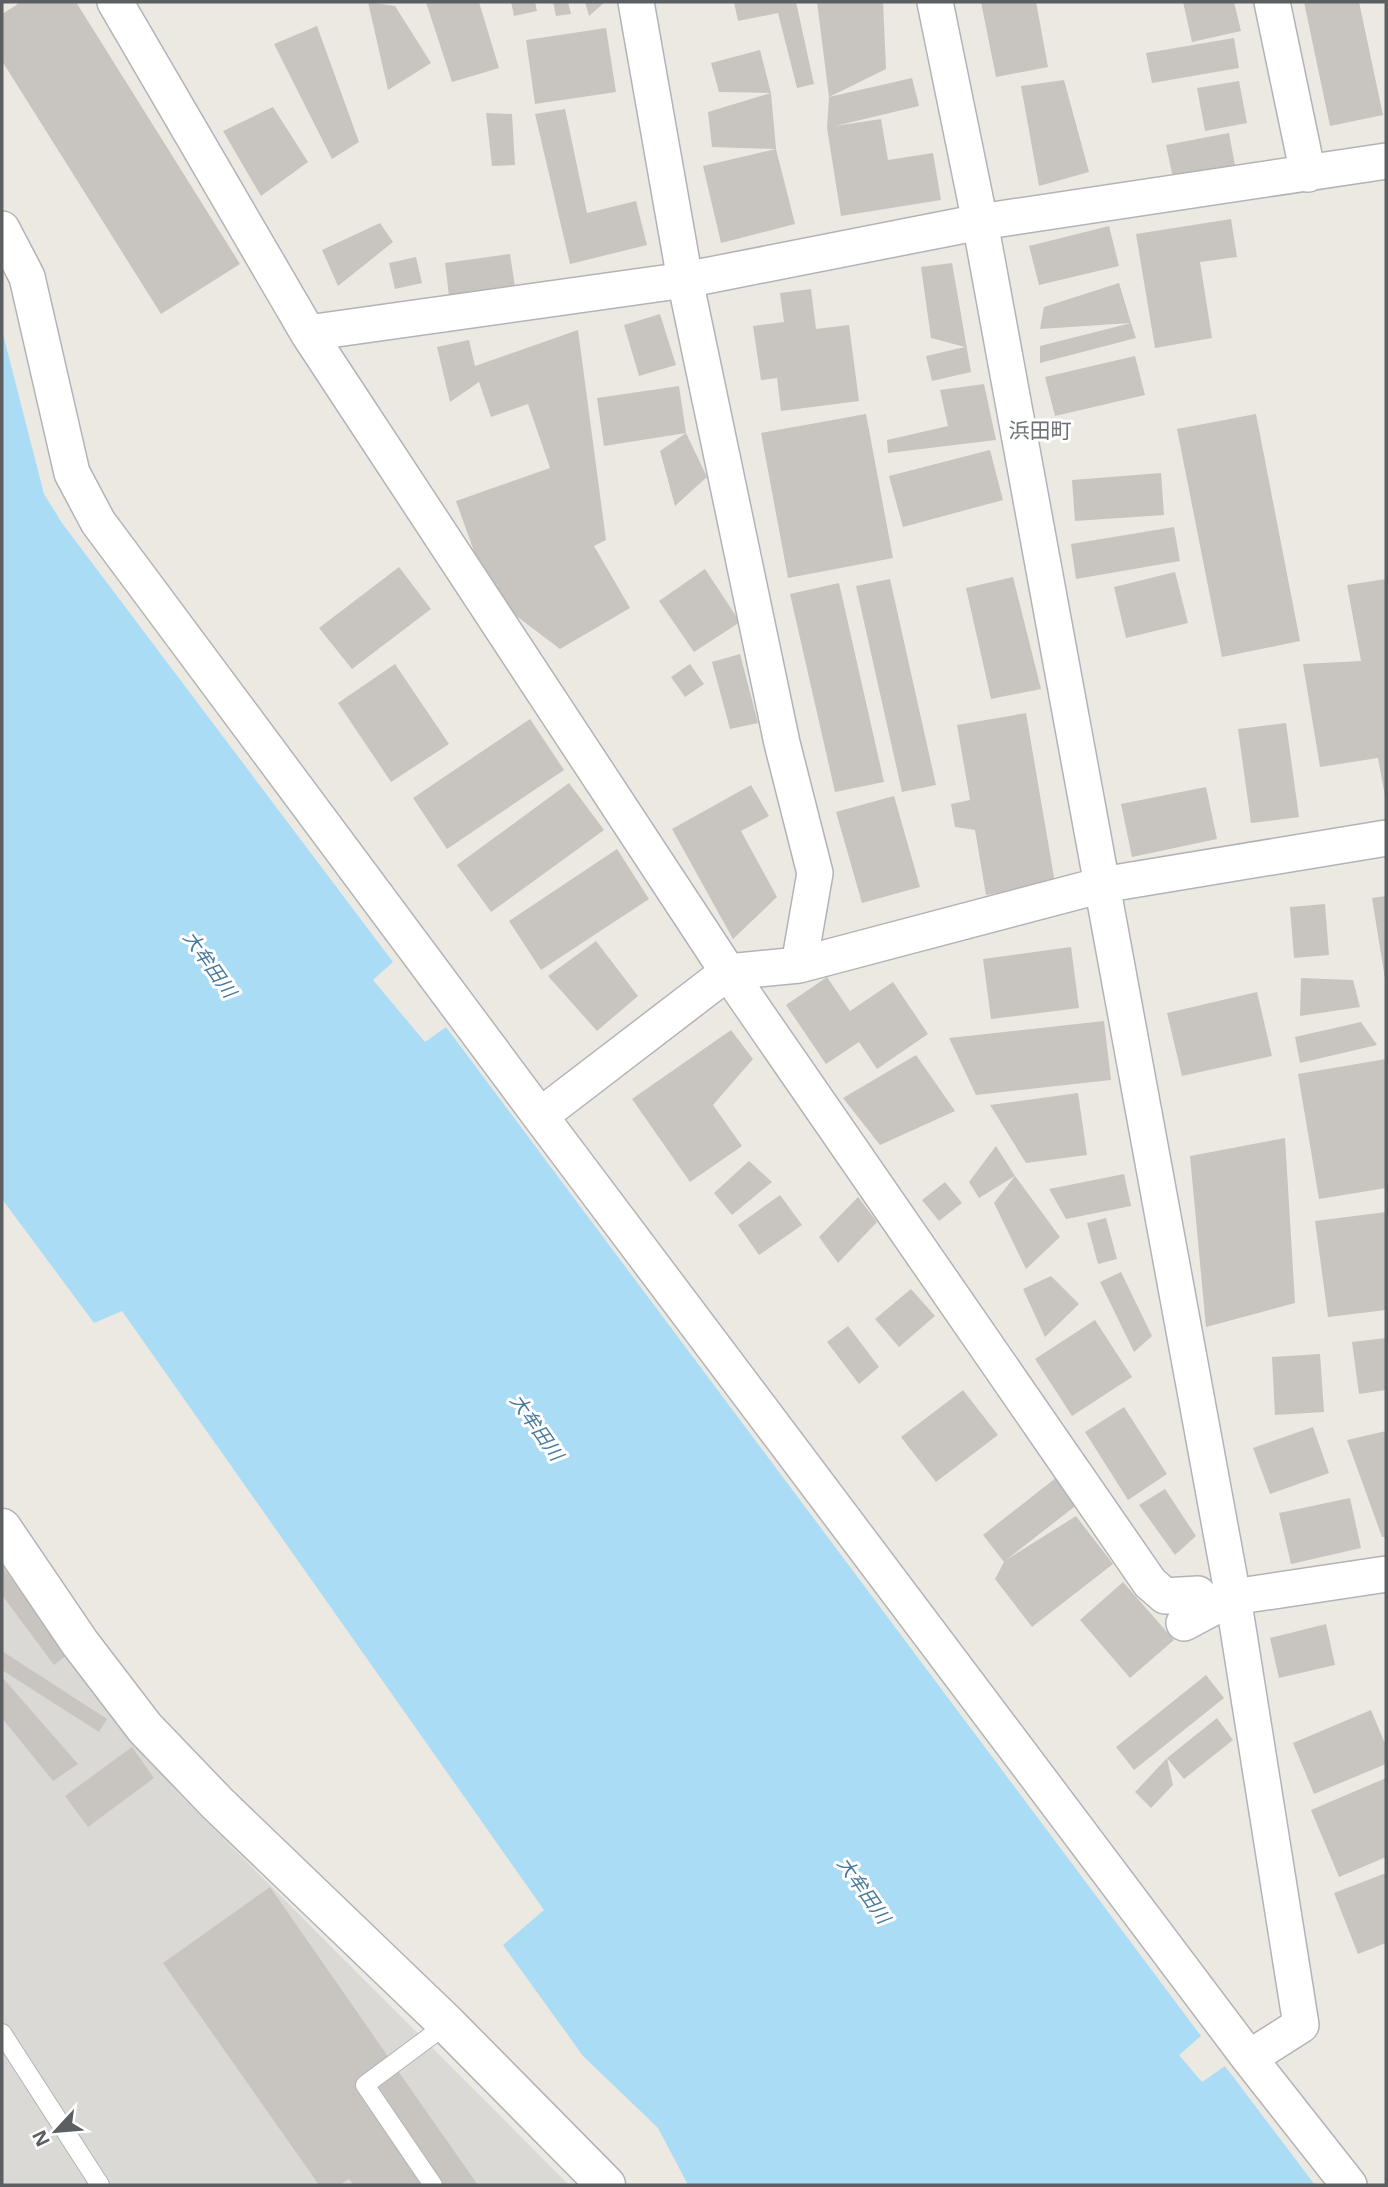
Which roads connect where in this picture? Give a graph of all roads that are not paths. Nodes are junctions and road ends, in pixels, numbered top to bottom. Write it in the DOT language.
graph roads {
  1 [pos="636,2"];
  2 [pos="934,2"];
  3 [pos="1272,2"];
  4 [pos="121,3"];
  5 [pos="1386,161"];
  6 [pos="1308,174"];
  7 [pos="980,222"];
  8 [pos="2,229"];
  9 [pos="685,280"];
  10 [pos="308,333"];
  11 [pos="1386,838"];
  12 [pos="1102,885"];
  13 [pos="799,965"];
  14 [pos="728,972"];
  15 [pos="540,1116"];
  16 [pos="2,1528"];
  17 [pos="1386,1574"];
  18 [pos="1233,1597"];
  19 [pos="447,2024"];
  20 [pos="2,2033"];
  21 [pos="8,2056"];
  22 [pos="1249,2058"];
  23 [pos="100,2185"];
  24 [pos="433,2185"];
  25 [pos="606,2185"];
  26 [pos="1349,2185"];
  1 -- 9 [label="street"];
  2 -- 7 [label="street"];
  3 -- 6 [label="street"];
  4 -- 10 [label="street"];
  5 -- 6 [label="street"];
  6 -- 7 [label="street"];
  7 -- 9 [label="street"];
  7 -- 12 [label="street"];
  8 -- 15 [label="street"];
  9 -- 10 [label="street"];
  9 -- 13 [label="street"];
  10 -- 14 [label="street"];
  11 -- 12 [label="street"];
  12 -- 13 [label="street"];
  12 -- 18 [label="street"];
  13 -- 14 [label="street"];
  14 -- 15 [label="street"];
  14 -- 18 [label="street"];
  15 -- 22 [label="street"];
  16 -- 19 [label="street"];
  17 -- 18 [label="street"];
  18 -- 22 [label="street"];
  19 -- 24 [label="lane"];
  19 -- 25 [label="street"];
  20 -- 21 [label="lane"];
  21 -- 23 [label="lane"];
  22 -- 26 [label="street"];
}
